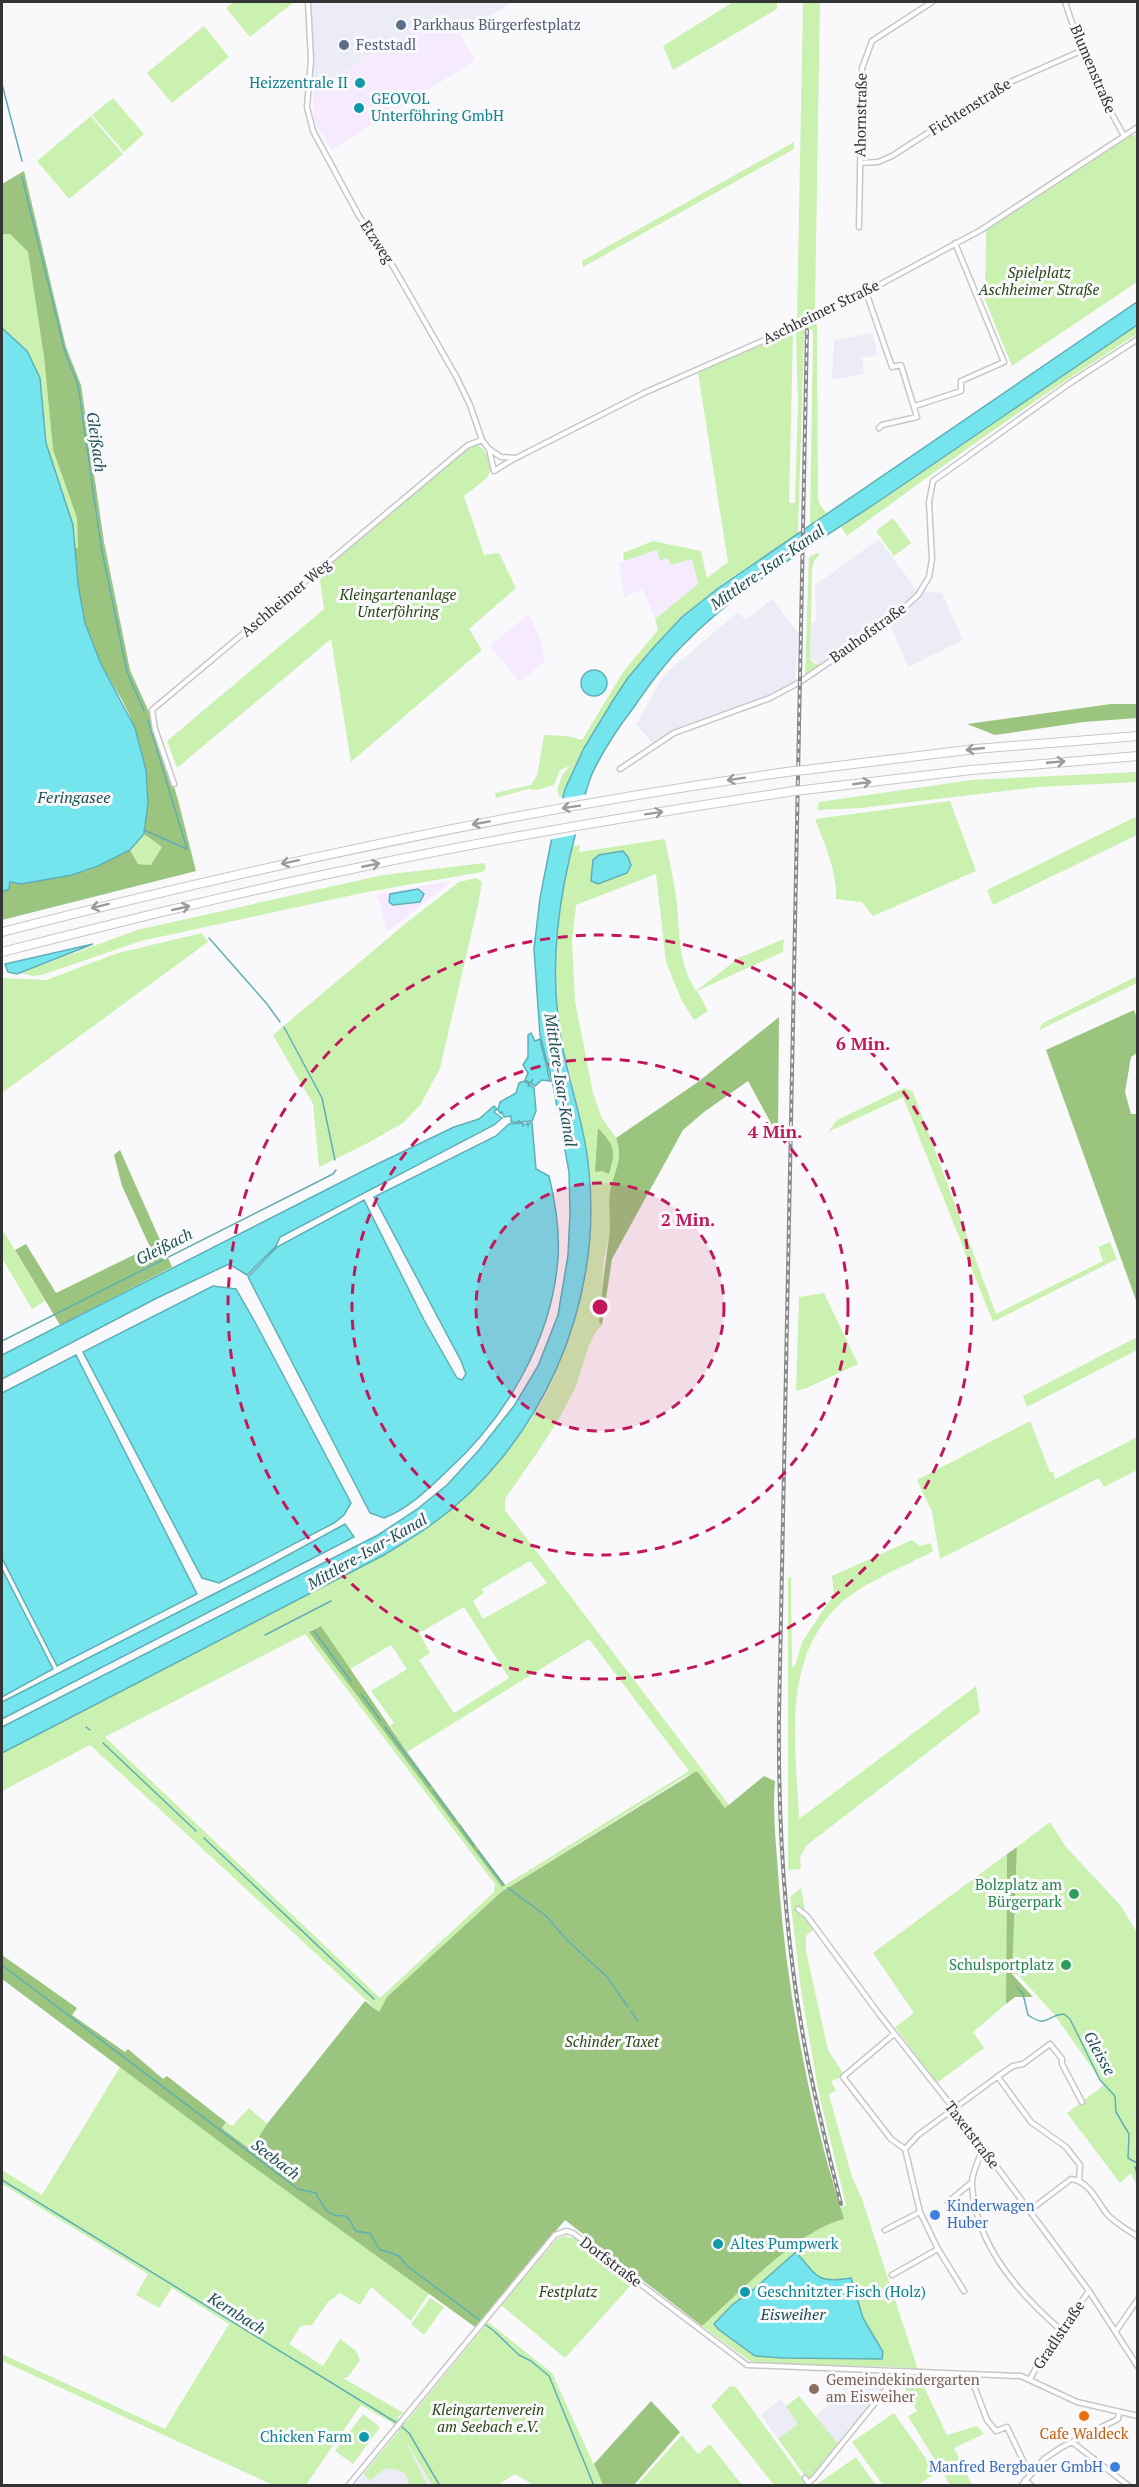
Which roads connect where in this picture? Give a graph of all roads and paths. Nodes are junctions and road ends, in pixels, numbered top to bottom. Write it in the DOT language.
graph roads {
  1 [pos="308,2"];
  2 [pos="932,2"];
  3 [pos="1065,2"];
  4 [pos="1081,51"];
  5 [pos="1137,127"];
  6 [pos="1124,134"];
  7 [pos="860,163"];
  8 [pos="859,227"];
  9 [pos="956,243"];
  10 [pos="866,292"];
  11 [pos="1137,339"];
  12 [pos="915,406"];
  13 [pos="879,428"];
  14 [pos="482,440"];
  15 [pos="489,449"];
  16 [pos="516,458"];
  17 [pos="494,471"];
  18 [pos="1137,736"];
  19 [pos="1137,756"];
  20 [pos="620,769"];
  21 [pos="174,784"];
  22 [pos="2,932"];
  23 [pos="2,952"];
  24 [pos="798,1909"];
  25 [pos="894,2034"];
  26 [pos="997,2077"];
  27 [pos="1082,2102"];
  28 [pos="954,2109"];
  29 [pos="905,2149"];
  30 [pos="982,2149"];
  31 [pos="1079,2180"];
  32 [pos="972,2183"];
  33 [pos="948,2202"];
  34 [pos="1029,2211"];
  35 [pos="920,2212"];
  36 [pos="885,2230"];
  37 [pos="1137,2237"];
  38 [pos="938,2249"];
  39 [pos="892,2276"];
  40 [pos="964,2291"];
  41 [pos="1089,2291"];
  42 [pos="1137,2299"];
  43 [pos="1060,2330"];
  44 [pos="1116,2331"];
  45 [pos="1137,2367"];
  46 [pos="897,2372"];
  47 [pos="970,2374"];
  48 [pos="1030,2379"];
  49 [pos="1119,2413"];
  50 [pos="1137,2416"];
  51 [pos="1072,2442"];
  52 [pos="1030,2475"];
  53 [pos="805,2478"];
  54 [pos="1025,2480"];
  55 [pos="348,2486"];
  56 [pos="1021,2486"];
  57 [pos="1032,2486"];
  58 [pos="1129,2486"];
  1 -- 14 [label="street, Etzweg"];
  2 -- 7 [label="street, Ahornstraße"];
  3 -- 4 [label="street, Blumenstraße"];
  4 -- 6 [label="street, Blumenstraße"];
  4 -- 7 [label="street, Fichtenstraße"];
  5 -- 6 [label="street, Aschheimer Straße"];
  6 -- 9 [label="street, Aschheimer Straße"];
  7 -- 8 [label="street, Ahornstraße"];
  9 -- 10 [label="street, Aschheimer Straße"];
  9 -- 12 [label="street"];
  10 -- 12 [label="street"];
  10 -- 16 [label="street, Aschheimer Straße"];
  11 -- 20 [label="street, Bauhofstraße"];
  12 -- 13 [label="street"];
  14 -- 15 [label="street, Etzweg"];
  14 -- 21 [label="street, Aschheimer Weg"];
  15 -- 16 [label="street"];
  15 -- 17 [label="street, Etzweg"];
  16 -- 17 [label="street, Aschheimer Straße"];
  18 -- 22 [label="highway, one-way, bridge"];
  23 -- 19 [label="highway, one-way, bridge"];
  24 -- 25 [label="street, Taxetstraße"];
  25 -- 28 [label="street, Taxetstraße"];
  25 -- 29 [label="street"];
  26 -- 27 [label="street"];
  26 -- 28 [label="street"];
  26 -- 31 [label="street"];
  28 -- 29 [label="street"];
  28 -- 30 [label="street, Taxetstraße"];
  29 -- 35 [label="street"];
  30 -- 32 [label="street"];
  30 -- 34 [label="street, Taxetstraße"];
  31 -- 34 [label="street"];
  31 -- 37 [label="street"];
  32 -- 33 [label="street"];
  32 -- 43 [label="street"];
  34 -- 41 [label="street, Taxetstraße"];
  35 -- 36 [label="street"];
  35 -- 38 [label="street"];
  38 -- 39 [label="street"];
  38 -- 40 [label="street"];
  41 -- 43 [label="street, Gradlstraße"];
  41 -- 44 [label="street, Taxetstraße"];
  42 -- 44 [label="street"];
  43 -- 48 [label="street, Gradlstraße"];
  44 -- 45 [label="street, Taxetstraße"];
  46 -- 47 [label="street, Dorfstraße"];
  46 -- 53 [label="street"];
  46 -- 55 [label="street, Dorfstraße"];
  47 -- 48 [label="street, Dorfstraße"];
  47 -- 52 [label="street"];
  48 -- 49 [label="street, Dorfstraße"];
  49 -- 50 [label="street, Dorfstraße"];
  49 -- 51 [label="street"];
  51 -- 52 [label="street"];
  51 -- 58 [label="street"];
  52 -- 54 [label="street"];
  54 -- 56 [label="street"];
  54 -- 57 [label="street"];
}
